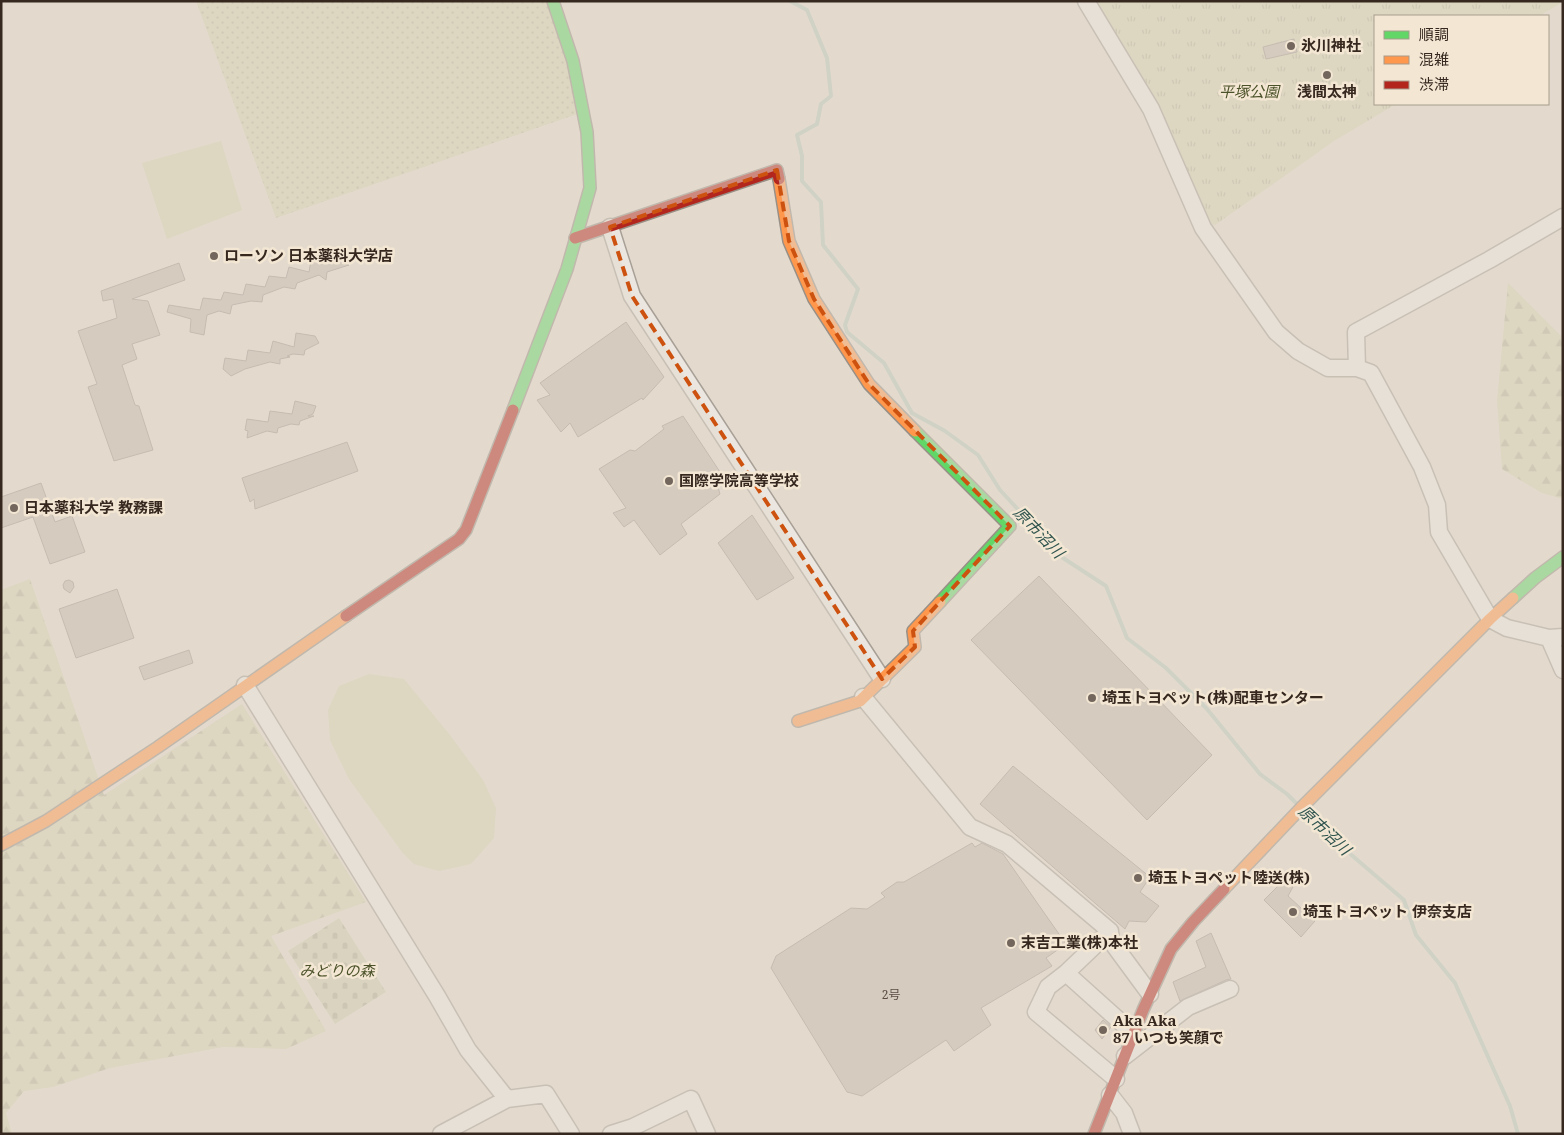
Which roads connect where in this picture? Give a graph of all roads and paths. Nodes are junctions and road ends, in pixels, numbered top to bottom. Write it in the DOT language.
graph roads {
  1 [pos="553,1"];
  2 [pos="1086,1"];
  3 [pos="1563,217"];
  4 [pos="610,226"];
  5 [pos="575,238"];
  6 [pos="1357,368"];
  7 [pos="1563,557"];
  8 [pos="1490,619"];
  9 [pos="1556,637"];
  10 [pos="1563,670"];
  11 [pos="882,679"];
  12 [pos="245,684"];
  13 [pos="864,697"];
  14 [pos="798,720"];
  15 [pos="1,845"];
  16 [pos="1110,931"];
  17 [pos="1066,973"];
  18 [pos="1230,989"];
  19 [pos="1150,994"];
  20 [pos="1134,1034"];
  21 [pos="1125,1056"];
  22 [pos="1116,1079"];
  23 [pos="1110,1095"];
  24 [pos="507,1099"];
  25 [pos="441,1134"];
  26 [pos="571,1134"];
  27 [pos="611,1134"];
  28 [pos="707,1134"];
  29 [pos="1094,1134"];
  30 [pos="1132,1134"];
  1 -- 5 [label="street"];
  2 -- 6 [label="street"];
  3 -- 6 [label="street"];
  4 -- 5 [label="street"];
  4 -- 11 [label="street"];
  4 -- 11 [label="street"];
  5 -- 12 [label="street"];
  6 -- 8 [label="street"];
  7 -- 8 [label="street"];
  8 -- 9 [label="street"];
  8 -- 19 [label="street"];
  9 -- 10 [label="street"];
  11 -- 13 [label="street"];
  12 -- 15 [label="street"];
  12 -- 24 [label="street"];
  13 -- 14 [label="street"];
  13 -- 16 [label="street"];
  16 -- 17 [label="street"];
  16 -- 19 [label="street"];
  17 -- 20 [label="street"];
  17 -- 22 [label="street"];
  18 -- 21 [label="street"];
  19 -- 20 [label="street"];
  20 -- 21 [label="street"];
  21 -- 22 [label="street"];
  22 -- 23 [label="street"];
  23 -- 29 [label="street"];
  23 -- 30 [label="street"];
  24 -- 25 [label="street"];
  24 -- 26 [label="street"];
  27 -- 28 [label="street"];
}
